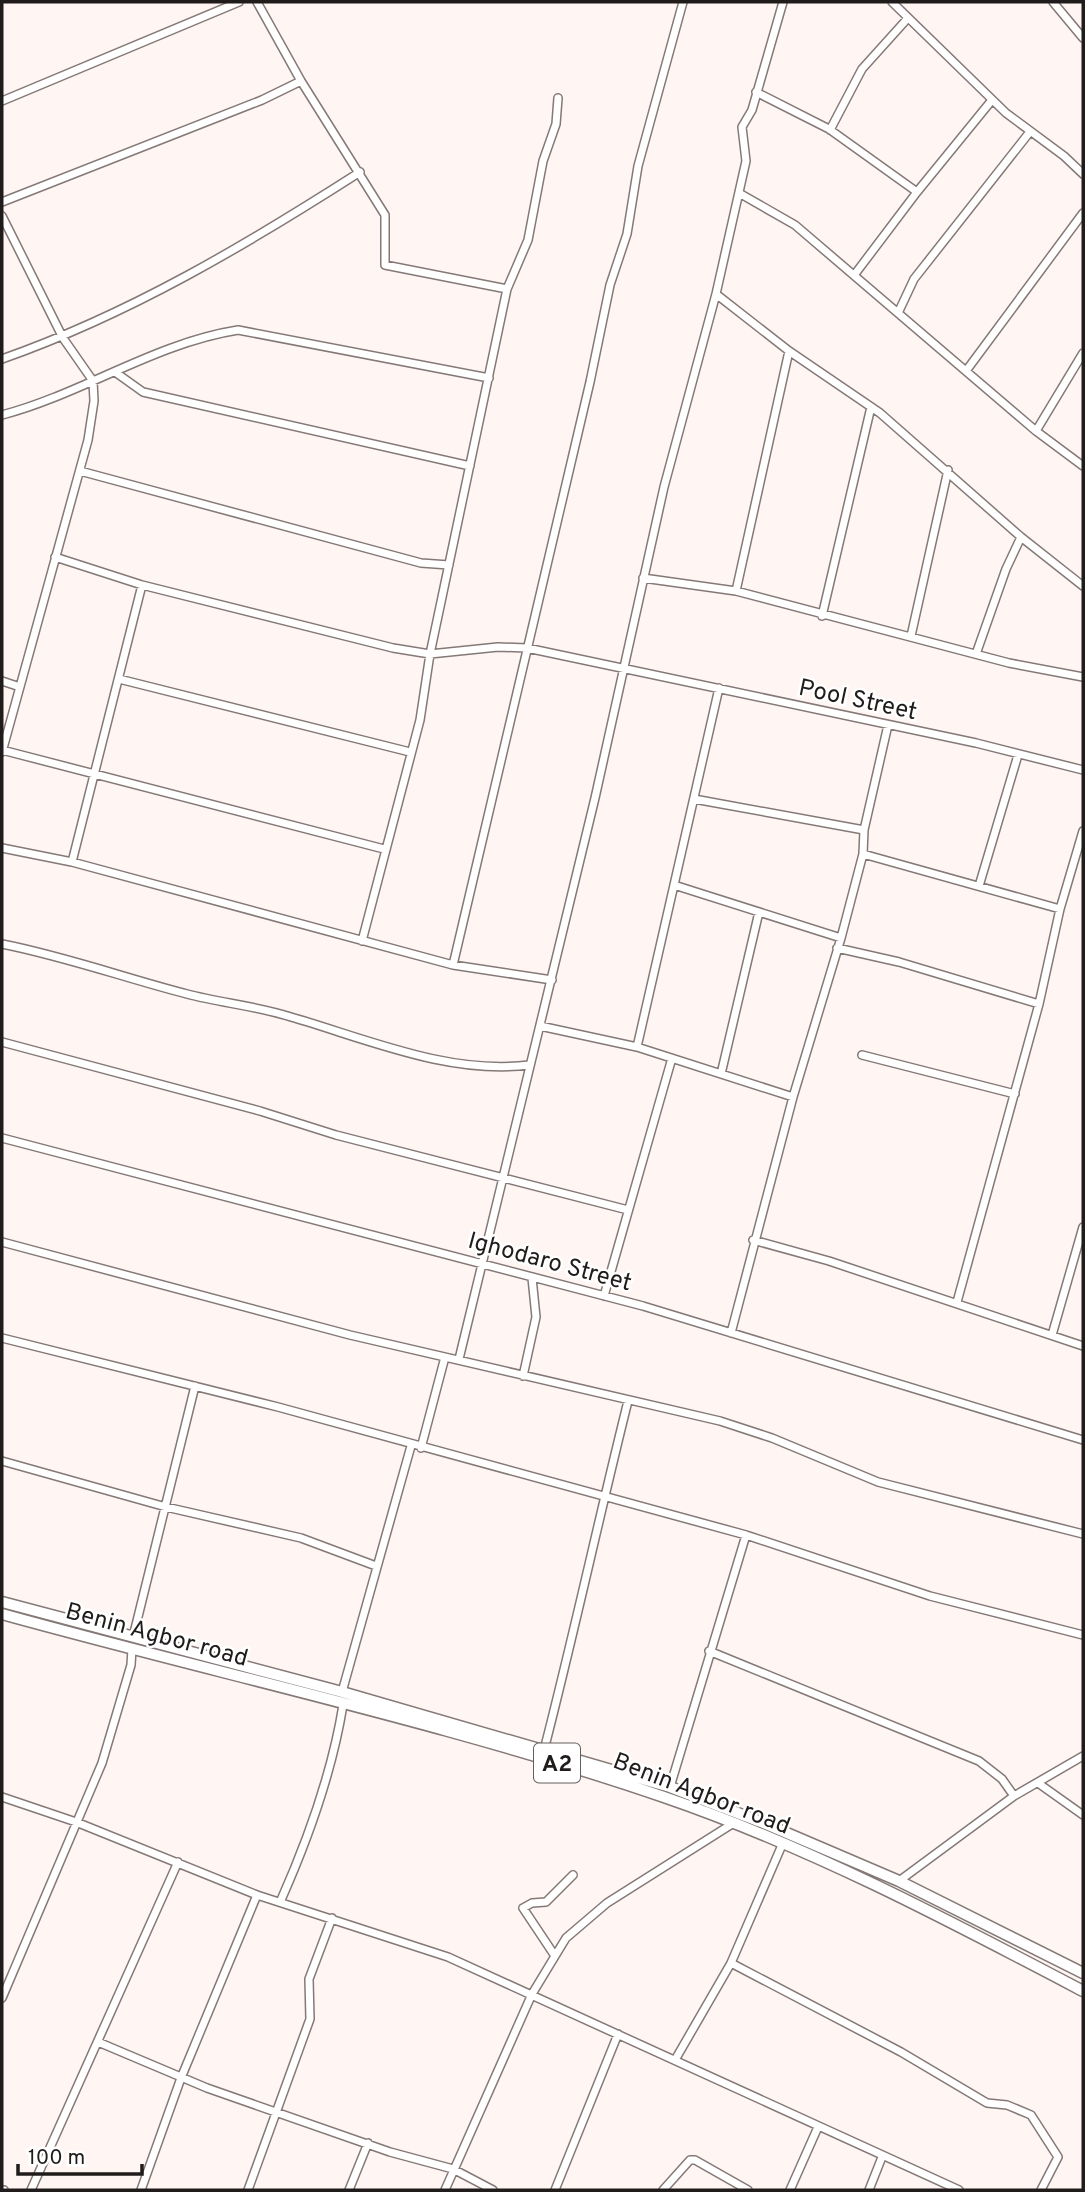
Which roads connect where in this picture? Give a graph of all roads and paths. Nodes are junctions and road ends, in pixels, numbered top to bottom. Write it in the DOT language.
graph roads {
  1 [pos="239,2"];
  2 [pos="257,2"];
  3 [pos="683,2"];
  4 [pos="783,2"];
  5 [pos="892,2"];
  6 [pos="1054,2"];
  7 [pos="908,18"];
  8 [pos="1083,38"];
  9 [pos="301,81"];
  10 [pos="756,92"];
  11 [pos="558,98"];
  12 [pos="992,100"];
  13 [pos="2,101"];
  14 [pos="830,130"];
  15 [pos="1029,133"];
  16 [pos="360,172"];
  17 [pos="1083,174"];
  18 [pos="917,192"];
  19 [pos="739,193"];
  20 [pos="2,202"];
  21 [pos="1083,213"];
  22 [pos="2,216"];
  23 [pos="855,274"];
  24 [pos="508,289"];
  25 [pos="716,294"];
  26 [pos="899,311"];
  27 [pos="64,338"];
  28 [pos="789,351"];
  29 [pos="1083,353"];
  30 [pos="2,359"];
  31 [pos="965,371"];
  32 [pos="115,372"];
  33 [pos="489,377"];
  34 [pos="93,381"];
  35 [pos="871,407"];
  36 [pos="2,415"];
  37 [pos="1036,431"];
  38 [pos="470,466"];
  39 [pos="1083,466"];
  40 [pos="948,470"];
  41 [pos="79,471"];
  42 [pos="1021,537"];
  43 [pos="55,557"];
  44 [pos="449,565"];
  45 [pos="643,578"];
  46 [pos="142,585"];
  47 [pos="1083,586"];
  48 [pos="736,592"];
  49 [pos="822,616"];
  50 [pos="911,636"];
  51 [pos="527,648"];
  52 [pos="430,654"];
  53 [pos="976,654"];
  54 [pos="625,667"];
  55 [pos="1083,677"];
  56 [pos="120,679"];
  57 [pos="2,681"];
  58 [pos="20,687"];
  59 [pos="719,688"];
  60 [pos="888,725"];
  61 [pos="2,751"];
  62 [pos="410,752"];
  63 [pos="1018,755"];
  64 [pos="1083,770"];
  65 [pos="95,774"];
  66 [pos="694,799"];
  67 [pos="864,830"];
  68 [pos="1083,831"];
  69 [pos="2,848"];
  70 [pos="384,849"];
  71 [pos="863,854"];
  72 [pos="72,862"];
  73 [pos="674,885"];
  74 [pos="979,886"];
  75 [pos="1059,909"];
  76 [pos="759,912"];
  77 [pos="841,939"];
  78 [pos="362,942"];
  79 [pos="2,944"];
  80 [pos="837,948"];
  81 [pos="453,965"];
  82 [pos="552,980"];
  83 [pos="1039,1004"];
  84 [pos="540,1026"];
  85 [pos="2,1042"];
  86 [pos="638,1047"];
  87 [pos="862,1055"];
  88 [pos="672,1058"];
  89 [pos="529,1065"];
  90 [pos="721,1074"];
  91 [pos="1014,1094"];
  92 [pos="793,1097"];
  93 [pos="2,1138"];
  94 [pos="501,1176"];
  95 [pos="628,1210"];
  96 [pos="1083,1227"];
  97 [pos="753,1240"];
  98 [pos="2,1242"];
  99 [pos="480,1263"];
  100 [pos="532,1278"];
  101 [pos="604,1296"];
  102 [pos="957,1302"];
  103 [pos="731,1332"];
  104 [pos="1052,1335"];
  105 [pos="2,1338"];
  106 [pos="1083,1346"];
  107 [pos="445,1357"];
  108 [pos="459,1359"];
  109 [pos="523,1376"];
  110 [pos="195,1386"];
  111 [pos="628,1401"];
  112 [pos="1083,1440"];
  113 [pos="411,1446"];
  114 [pos="421,1448"];
  115 [pos="2,1461"];
  116 [pos="603,1498"];
  117 [pos="166,1507"];
  118 [pos="1083,1534"];
  119 [pos="746,1535"];
  120 [pos="376,1566"];
  121 [pos="2,1602"];
  122 [pos="2,1614"];
  123 [pos="1083,1635"];
  124 [pos="133,1637"];
  125 [pos="132,1649"];
  126 [pos="709,1651"];
  127 [pos="342,1692"];
  128 [pos="343,1705"];
  129 [pos="544,1750"];
  130 [pos="1083,1756"];
  131 [pos="1038,1783"];
  132 [pos="670,1787"];
  133 [pos="1014,1796"];
  134 [pos="2,1797"];
  135 [pos="1083,1815"];
  136 [pos="76,1822"];
  137 [pos="732,1824"];
  138 [pos="782,1844"];
  139 [pos="178,1862"];
  140 [pos="573,1875"];
  141 [pos="898,1881"];
  142 [pos="257,1895"];
  143 [pos="281,1900"];
  144 [pos="332,1918"];
  145 [pos="555,1956"];
  146 [pos="731,1963"];
  147 [pos="1083,1973"];
  148 [pos="1083,1991"];
  149 [pos="532,1994"];
  150 [pos="2,1998"];
  151 [pos="618,2035"];
  152 [pos="98,2042"];
  153 [pos="676,2060"];
  154 [pos="181,2078"];
  155 [pos="278,2111"];
  156 [pos="818,2127"];
  157 [pos="368,2143"];
  158 [pos="882,2157"];
  159 [pos="453,2169"];
  160 [pos="31,2190"];
  161 [pos="141,2190"];
  162 [pos="248,2190"];
  163 [pos="349,2190"];
  164 [pos="445,2190"];
  165 [pos="493,2190"];
  166 [pos="555,2190"];
  167 [pos="663,2190"];
  168 [pos="748,2190"];
  169 [pos="790,2190"];
  170 [pos="869,2190"];
  171 [pos="959,2190"];
  172 [pos="1041,2190"];
  1 -- 13 [label="street"];
  2 -- 9 [label="street"];
  3 -- 51 [label="street"];
  4 -- 10 [label="street"];
  5 -- 7 [label="street"];
  6 -- 8 [label="street"];
  7 -- 12 [label="street"];
  7 -- 14 [label="street"];
  9 -- 16 [label="street"];
  9 -- 20 [label="street"];
  10 -- 14 [label="street"];
  10 -- 19 [label="street"];
  11 -- 24 [label="street"];
  12 -- 15 [label="street"];
  12 -- 18 [label="street"];
  14 -- 18 [label="street"];
  15 -- 17 [label="street"];
  15 -- 26 [label="street"];
  16 -- 24 [label="street"];
  16 -- 27 [label="street"];
  18 -- 23 [label="street"];
  19 -- 23 [label="street"];
  19 -- 25 [label="street"];
  21 -- 31 [label="street"];
  22 -- 27 [label="street"];
  23 -- 26 [label="street"];
  24 -- 33 [label="street"];
  25 -- 28 [label="street"];
  25 -- 45 [label="street"];
  26 -- 31 [label="street"];
  27 -- 30 [label="street"];
  27 -- 34 [label="street"];
  28 -- 35 [label="street"];
  28 -- 48 [label="street"];
  29 -- 37 [label="street"];
  31 -- 37 [label="street"];
  32 -- 33 [label="street"];
  32 -- 34 [label="street"];
  32 -- 38 [label="street"];
  33 -- 38 [label="street"];
  34 -- 36 [label="street"];
  34 -- 41 [label="street"];
  35 -- 40 [label="street"];
  35 -- 49 [label="street"];
  37 -- 39 [label="street"];
  38 -- 44 [label="street"];
  40 -- 42 [label="street"];
  40 -- 50 [label="street"];
  41 -- 43 [label="street"];
  41 -- 44 [label="street"];
  42 -- 47 [label="street"];
  42 -- 53 [label="street"];
  43 -- 46 [label="street, Pool Street"];
  43 -- 58 [label="street"];
  44 -- 52 [label="street"];
  45 -- 48 [label="street"];
  45 -- 54 [label="street"];
  46 -- 52 [label="street, Pool Street"];
  46 -- 56 [label="street"];
  48 -- 49 [label="street"];
  49 -- 50 [label="street"];
  50 -- 53 [label="street"];
  51 -- 52 [label="street, Pool Street"];
  51 -- 54 [label="street, Pool Street"];
  51 -- 81 [label="street"];
  52 -- 62 [label="street"];
  53 -- 55 [label="street"];
  54 -- 59 [label="street, Pool Street"];
  54 -- 82 [label="street"];
  56 -- 62 [label="street"];
  56 -- 65 [label="street"];
  57 -- 58 [label="street"];
  58 -- 61 [label="street"];
  59 -- 60 [label="street, Pool Street"];
  59 -- 66 [label="street"];
  60 -- 63 [label="street, Pool Street"];
  60 -- 67 [label="street"];
  61 -- 65 [label="street"];
  62 -- 70 [label="street"];
  63 -- 64 [label="street, Pool Street"];
  63 -- 74 [label="street"];
  65 -- 70 [label="street"];
  65 -- 72 [label="street"];
  66 -- 67 [label="street"];
  66 -- 73 [label="street"];
  67 -- 71 [label="street"];
  68 -- 75 [label="street"];
  69 -- 72 [label="street"];
  70 -- 78 [label="street"];
  71 -- 74 [label="street"];
  71 -- 77 [label="street"];
  72 -- 78 [label="street"];
  73 -- 76 [label="street"];
  73 -- 86 [label="street"];
  74 -- 75 [label="street"];
  75 -- 83 [label="street"];
  76 -- 77 [label="street"];
  76 -- 90 [label="street"];
  77 -- 80 [label="street"];
  78 -- 81 [label="street"];
  79 -- 89 [label="street"];
  80 -- 83 [label="street"];
  80 -- 92 [label="street"];
  81 -- 82 [label="street"];
  82 -- 84 [label="street"];
  83 -- 91 [label="street"];
  84 -- 86 [label="street"];
  84 -- 89 [label="street"];
  85 -- 94 [label="street"];
  86 -- 88 [label="street"];
  87 -- 91 [label="street"];
  88 -- 90 [label="street"];
  88 -- 95 [label="street"];
  89 -- 94 [label="street"];
  90 -- 92 [label="street"];
  91 -- 102 [label="street"];
  92 -- 97 [label="street"];
  93 -- 99 [label="street, Ighodaro Street"];
  94 -- 95 [label="street"];
  94 -- 99 [label="street"];
  95 -- 101 [label="street"];
  96 -- 104 [label="street"];
  97 -- 102 [label="street"];
  97 -- 103 [label="street"];
  98 -- 107 [label="street"];
  99 -- 100 [label="street, Ighodaro Street"];
  99 -- 108 [label="street"];
  100 -- 101 [label="street, Ighodaro Street"];
  100 -- 109 [label="street"];
  101 -- 103 [label="street, Ighodaro Street"];
  102 -- 104 [label="street"];
  103 -- 112 [label="street, Ighodaro Street"];
  104 -- 106 [label="street"];
  105 -- 110 [label="street"];
  107 -- 108 [label="street"];
  107 -- 114 [label="street"];
  108 -- 109 [label="street"];
  109 -- 111 [label="street"];
  110 -- 113 [label="street"];
  110 -- 117 [label="street"];
  111 -- 116 [label="street"];
  111 -- 118 [label="street"];
  113 -- 114 [label="street"];
  113 -- 120 [label="street"];
  114 -- 116 [label="street"];
  115 -- 117 [label="street"];
  116 -- 119 [label="street"];
  116 -- 129 [label="street"];
  117 -- 120 [label="street"];
  117 -- 124 [label="street"];
  119 -- 123 [label="street"];
  119 -- 126 [label="street"];
  120 -- 127 [label="street"];
  121 -- 124 [label="highway, Benin Agbor road / A2"];
  122 -- 125 [label="highway, Benin Agbor road / A2"];
  124 -- 127 [label="highway, Benin Agbor road / A2"];
  125 -- 128 [label="highway, Benin Agbor road / A2"];
  125 -- 136 [label="street"];
  126 -- 132 [label="street"];
  126 -- 133 [label="street"];
  127 -- 129 [label="highway, Benin Agbor road / A2"];
  128 -- 137 [label="highway, Benin Agbor road / A2"];
  128 -- 143 [label="street"];
  129 -- 132 [label="highway, Benin Agbor road / A2"];
  130 -- 131 [label="street"];
  131 -- 133 [label="street"];
  131 -- 135 [label="street"];
  132 -- 141 [label="highway, Benin Agbor road / A2"];
  133 -- 141 [label="street"];
  134 -- 136 [label="street"];
  136 -- 139 [label="street"];
  136 -- 150 [label="street"];
  137 -- 138 [label="highway, Benin Agbor road / A2"];
  137 -- 145 [label="street"];
  138 -- 146 [label="street"];
  138 -- 148 [label="highway, Benin Agbor road / A2"];
  139 -- 142 [label="street"];
  139 -- 152 [label="street"];
  140 -- 145 [label="street"];
  141 -- 147 [label="highway, Benin Agbor road / A2"];
  142 -- 143 [label="street"];
  142 -- 154 [label="street"];
  143 -- 144 [label="street"];
  144 -- 149 [label="street"];
  144 -- 155 [label="street"];
  145 -- 149 [label="street"];
  146 -- 153 [label="street"];
  146 -- 172 [label="street"];
  149 -- 151 [label="street"];
  149 -- 159 [label="street"];
  151 -- 153 [label="street"];
  151 -- 166 [label="street"];
  152 -- 154 [label="street"];
  152 -- 160 [label="street"];
  153 -- 156 [label="street"];
  154 -- 155 [label="street"];
  154 -- 161 [label="street"];
  155 -- 157 [label="street"];
  155 -- 162 [label="street"];
  156 -- 158 [label="street"];
  156 -- 169 [label="street"];
  157 -- 159 [label="street"];
  157 -- 163 [label="street"];
  158 -- 170 [label="street"];
  158 -- 171 [label="street"];
  159 -- 164 [label="street"];
  159 -- 165 [label="street"];
  167 -- 168 [label="street"];
}
